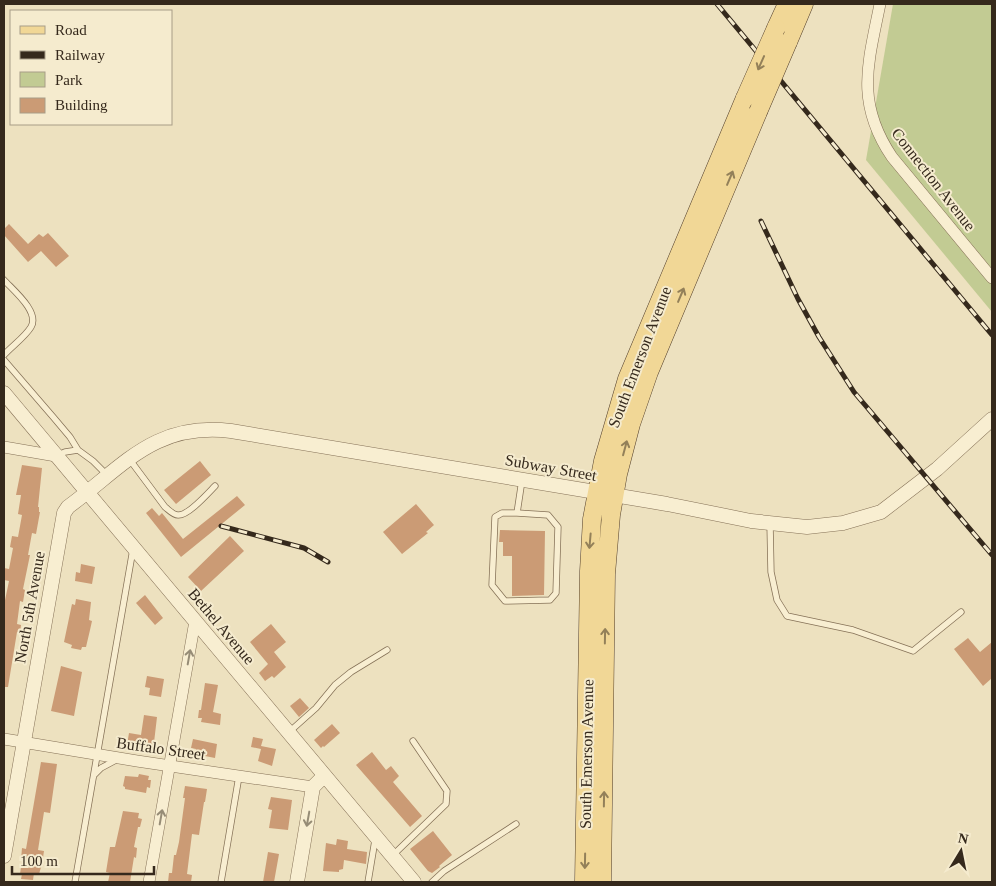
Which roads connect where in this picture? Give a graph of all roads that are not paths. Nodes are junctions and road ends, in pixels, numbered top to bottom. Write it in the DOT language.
graph roads {
  1 [pos="787,4"];
  2 [pos="804,4"];
  3 [pos="880,4"];
  4 [pos="992,278"];
  5 [pos="4,280"];
  6 [pos="4,354"];
  7 [pos="4,360"];
  8 [pos="4,393"];
  9 [pos="992,419"];
  10 [pos="4,447"];
  11 [pos="78,450"];
  12 [pos="56,456"];
  13 [pos="128,458"];
  14 [pos="107,475"];
  15 [pos="522,480"];
  16 [pos="215,486"];
  17 [pos="86,491"];
  18 [pos="606,494"];
  19 [pos="517,513"];
  20 [pos="770,524"];
  21 [pos="133,547"];
  22 [pos="961,612"];
  23 [pos="195,621"];
  24 [pos="387,650"];
  25 [pos="288,732"];
  26 [pos="4,739"];
  27 [pos="413,741"];
  28 [pos="23,742"];
  29 [pos="97,754"];
  30 [pos="121,758"];
  31 [pos="170,765"];
  32 [pos="94,776"];
  33 [pos="240,776"];
  34 [pos="324,776"];
  35 [pos="313,787"];
  36 [pos="516,824"];
  37 [pos="376,837"];
  38 [pos="4,856"];
  39 [pos="392,856"];
  40 [pos="75,882"];
  41 [pos="149,882"];
  42 [pos="221,882"];
  43 [pos="297,882"];
  44 [pos="368,882"];
  45 [pos="414,882"];
  46 [pos="432,882"];
  47 [pos="584,882"];
  48 [pos="602,882"];
  1 -- 18 [label="main road, South Emerson Avenue, one-way, bridge"];
  18 -- 2 [label="main road, South Emerson Avenue, one-way, bridge"];
  3 -- 4 [label="street, Connection Avenue"];
  5 -- 6 [label="lane"];
  7 -- 11 [label="lane"];
  8 -- 12 [label="street, Bethel Avenue"];
  9 -- 20 [label="street, Subway Street"];
  10 -- 12 [label="street"];
  11 -- 12 [label="lane"];
  11 -- 14 [label="lane"];
  12 -- 17 [label="street, Bethel Avenue"];
  13 -- 14 [label="street, Subway Street"];
  13 -- 15 [label="street, Subway Street"];
  13 -- 16 [label="lane"];
  14 -- 17 [label="street, Subway Street"];
  15 -- 18 [label="street, Subway Street"];
  15 -- 19 [label="lane"];
  17 -- 21 [label="street, Bethel Avenue"];
  17 -- 28 [label="street, North 5th Avenue"];
  18 -- 20 [label="street, Subway Street"];
  18 -- 47 [label="main road, South Emerson Avenue, one-way"];
  48 -- 18 [label="main road, South Emerson Avenue, one-way"];
  19 -- 19 [label="lane"];
  20 -- 22 [label="lane"];
  21 -- 23 [label="street, Bethel Avenue"];
  21 -- 29 [label="lane"];
  23 -- 25 [label="street, Bethel Avenue"];
  31 -- 23 [label="street, one-way"];
  24 -- 25 [label="lane"];
  25 -- 34 [label="street, Bethel Avenue"];
  26 -- 28 [label="street, Buffalo Street"];
  27 -- 39 [label="lane"];
  28 -- 29 [label="street, Buffalo Street"];
  28 -- 38 [label="street, North 5th Avenue"];
  29 -- 30 [label="street, Buffalo Street"];
  29 -- 32 [label="lane"];
  30 -- 31 [label="street, Buffalo Street"];
  30 -- 32 [label="lane"];
  31 -- 33 [label="street, Buffalo Street"];
  41 -- 31 [label="street, one-way"];
  32 -- 40 [label="lane"];
  33 -- 35 [label="street, Buffalo Street"];
  33 -- 42 [label="lane"];
  34 -- 35 [label="street"];
  34 -- 37 [label="street, Bethel Avenue"];
  35 -- 43 [label="street, one-way"];
  36 -- 46 [label="lane"];
  37 -- 39 [label="street, Bethel Avenue"];
  37 -- 44 [label="lane"];
  39 -- 45 [label="street, Bethel Avenue"];
}
